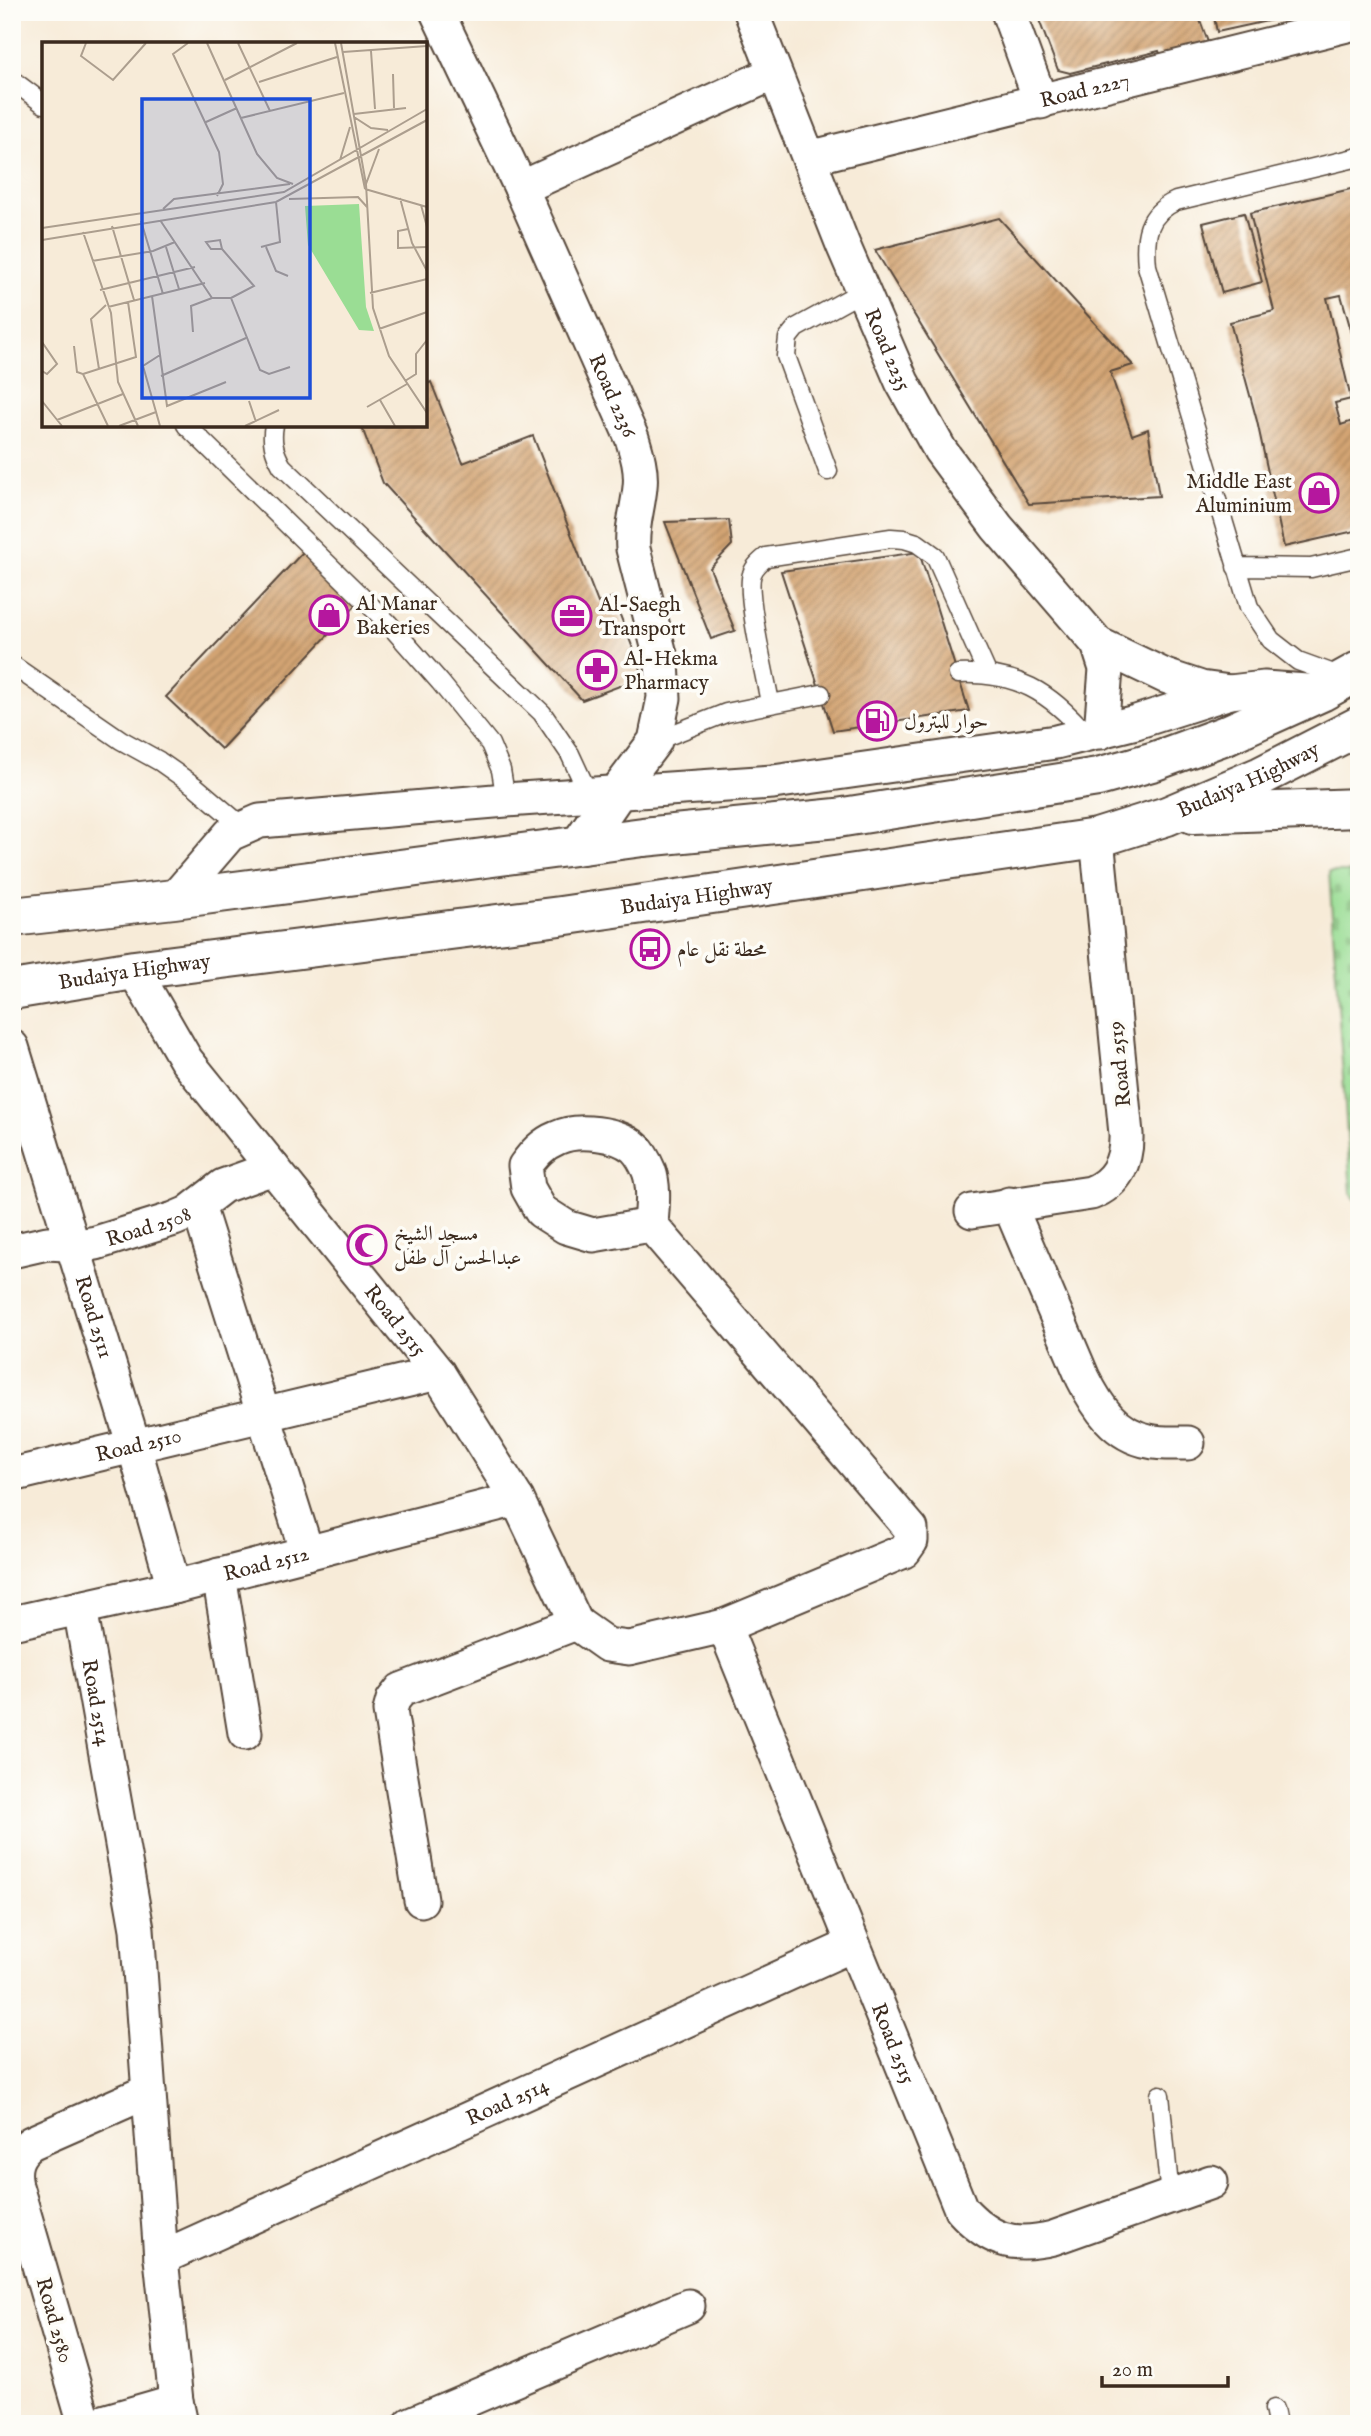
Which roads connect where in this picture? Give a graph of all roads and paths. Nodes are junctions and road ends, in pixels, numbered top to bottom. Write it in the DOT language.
graph roads {
  1 [pos="437,12"];
  2 [pos="751,12"];
  3 [pos="1008,12"];
  4 [pos="1359,22"];
  5 [pos="774,73"];
  6 [pos="12,80"];
  7 [pos="42,102"];
  8 [pos="1041,102"];
  9 [pos="1359,157"];
  10 [pos="809,158"];
  11 [pos="522,188"];
  12 [pos="863,290"];
  13 [pos="188,427"];
  14 [pos="274,427"];
  15 [pos="828,471"];
  16 [pos="1359,557"];
  17 [pos="1236,567"];
  18 [pos="1098,644"];
  19 [pos="12,665"];
  20 [pos="987,673"];
  21 [pos="958,674"];
  22 [pos="1342,681"];
  23 [pos="1230,692"];
  24 [pos="821,694"];
  25 [pos="770,703"];
  26 [pos="1359,726"];
  27 [pos="1094,733"];
  28 [pos="655,741"];
  29 [pos="602,794"];
  30 [pos="506,800"];
  31 [pos="1359,808"];
  32 [pos="1167,816"];
  33 [pos="243,827"];
  34 [pos="1097,838"];
  35 [pos="580,845"];
  36 [pos="174,899"];
  37 [pos="12,916"];
  38 [pos="134,970"];
  39 [pos="12,990"];
  40 [pos="12,1047"];
  41 [pos="273,1168"];
  42 [pos="1009,1204"];
  43 [pos="198,1206"];
  44 [pos="972,1211"];
  45 [pos="651,1225"];
  46 [pos="74,1245"];
  47 [pos="12,1251"];
  48 [pos="438,1373"];
  49 [pos="264,1415"];
  50 [pos="1188,1443"];
  51 [pos="134,1446"];
  52 [pos="12,1475"];
  53 [pos="517,1499"];
  54 [pos="307,1553"];
  55 [pos="219,1575"];
  56 [pos="174,1587"];
  57 [pos="80,1608"];
  58 [pos="12,1622"];
  59 [pos="576,1623"];
  60 [pos="724,1626"];
  61 [pos="245,1733"];
  62 [pos="421,1900"];
  63 [pos="852,1945"];
  64 [pos="149,2091"];
  65 [pos="1160,2095"];
  66 [pos="1211,2182"];
  67 [pos="1170,2197"];
  68 [pos="161,2258"];
  69 [pos="688,2306"];
  70 [pos="179,2412"];
  71 [pos="85,2424"];
  72 [pos="96,2424"];
  73 [pos="411,2424"];
  1 -- 11 [label="street, Road 2236"];
  2 -- 5 [label="street, Road 2235"];
  3 -- 8 [label="street"];
  4 -- 8 [label="street, Road 2227"];
  5 -- 10 [label="street, Road 2235"];
  5 -- 11 [label="street"];
  6 -- 7 [label="lane"];
  8 -- 10 [label="street, Road 2227"];
  9 -- 17 [label="lane"];
  10 -- 12 [label="street, Road 2235"];
  11 -- 28 [label="street, Road 2236"];
  12 -- 15 [label="lane"];
  12 -- 18 [label="street, Road 2235"];
  13 -- 30 [label="lane"];
  14 -- 29 [label="lane"];
  16 -- 17 [label="lane"];
  17 -- 22 [label="lane"];
  18 -- 23 [label="street, Road 2235"];
  18 -- 27 [label="street, Road 2235"];
  19 -- 33 [label="lane"];
  20 -- 21 [label="lane"];
  20 -- 25 [label="lane"];
  20 -- 27 [label="lane"];
  22 -- 23 [label="street"];
  22 -- 35 [label="main road"];
  23 -- 27 [label="street"];
  24 -- 25 [label="lane"];
  25 -- 28 [label="lane"];
  26 -- 32 [label="main road, Budaiya Highway"];
  27 -- 29 [label="street"];
  28 -- 29 [label="street, Road 2236"];
  29 -- 30 [label="street"];
  29 -- 35 [label="main road"];
  30 -- 33 [label="street"];
  31 -- 32 [label="main road"];
  32 -- 34 [label="main road, Budaiya Highway"];
  33 -- 36 [label="street"];
  34 -- 38 [label="main road, Budaiya Highway"];
  34 -- 42 [label="street, Road 2519"];
  35 -- 36 [label="main road"];
  36 -- 37 [label="main road"];
  38 -- 39 [label="main road, Budaiya Highway"];
  38 -- 41 [label="street, Road 2515"];
  40 -- 46 [label="street, Road 2511"];
  41 -- 43 [label="street, Road 2508"];
  41 -- 48 [label="street, Road 2515"];
  42 -- 44 [label="street, Road 2519"];
  42 -- 50 [label="street"];
  43 -- 46 [label="street, Road 2508"];
  43 -- 49 [label="street"];
  45 -- 60 [label="street, Road 2515"];
  46 -- 47 [label="street, Road 2508"];
  46 -- 51 [label="street, Road 2511"];
  48 -- 49 [label="street, Road 2510"];
  48 -- 53 [label="street, Road 2515"];
  49 -- 51 [label="street, Road 2510"];
  49 -- 54 [label="street"];
  51 -- 52 [label="street, Road 2510"];
  51 -- 56 [label="street, Road 2511"];
  53 -- 54 [label="street, Road 2512"];
  53 -- 59 [label="street, Road 2515"];
  54 -- 55 [label="street, Road 2512"];
  55 -- 56 [label="street, Road 2512"];
  55 -- 61 [label="street"];
  56 -- 57 [label="street, Road 2512"];
  57 -- 58 [label="street, Road 2512"];
  57 -- 64 [label="street, Road 2514"];
  59 -- 60 [label="street, Road 2515"];
  59 -- 62 [label="street"];
  60 -- 63 [label="street, Road 2515"];
  63 -- 67 [label="street, Road 2515"];
  63 -- 68 [label="street, Road 2514"];
  64 -- 68 [label="street, Road 2514"];
  64 -- 71 [label="street, Road 2580"];
  65 -- 67 [label="lane"];
  66 -- 67 [label="street, Road 2515"];
  68 -- 70 [label="street, Road 2514"];
  69 -- 73 [label="street"];
  70 -- 72 [label="street, Road 2514"];
}
